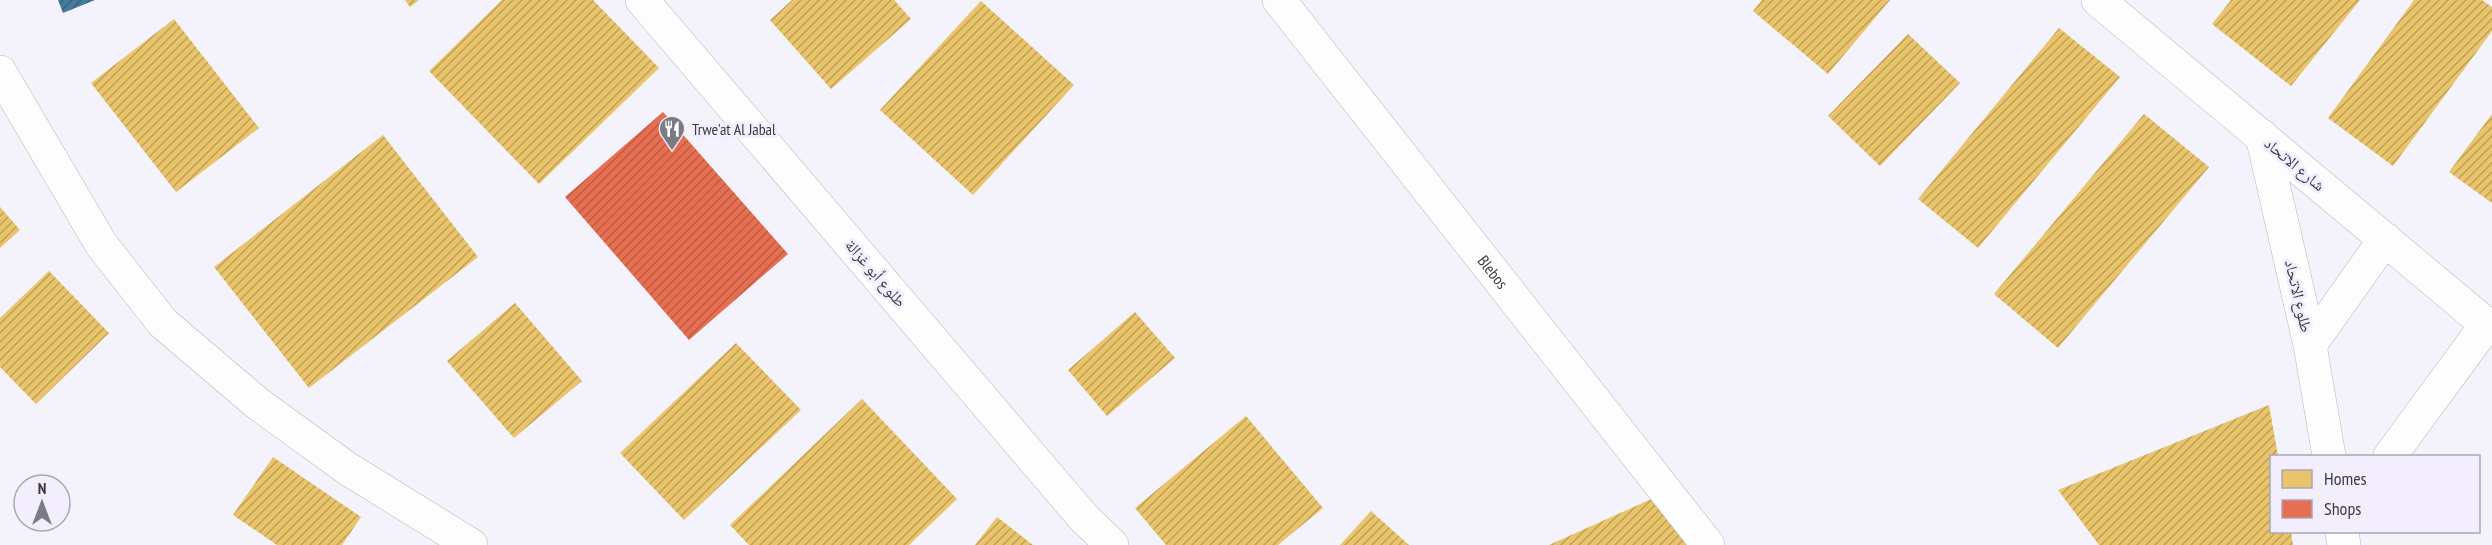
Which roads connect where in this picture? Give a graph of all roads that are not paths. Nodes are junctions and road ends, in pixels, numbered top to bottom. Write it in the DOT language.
graph roads {
  1 [pos="642,0"];
  2 [pos="1279,0"];
  3 [pos="2098,0"];
  4 [pos="3,87"];
  5 [pos="2262,136"];
  6 [pos="2385,239"];
  7 [pos="2489,326"];
  8 [pos="2310,345"];
  9 [pos="2329,455"];
  10 [pos="2391,455"];
  11 [pos="471,545"];
  12 [pos="1112,545"];
  13 [pos="1708,545"];
  1 -- 12 [label="street, طلوع أبو غزالة"];
  2 -- 13 [label="street, Blebos"];
  3 -- 5 [label="street, شارع الاتحاد"];
  4 -- 11 [label="street"];
  5 -- 6 [label="street, شارع الاتحاد"];
  5 -- 8 [label="street, طلوع الاتحاد"];
  6 -- 7 [label="street, شارع الاتحاد"];
  6 -- 8 [label="street"];
  7 -- 10 [label="street"];
  8 -- 9 [label="street, طلوع الاتحاد"];
}
